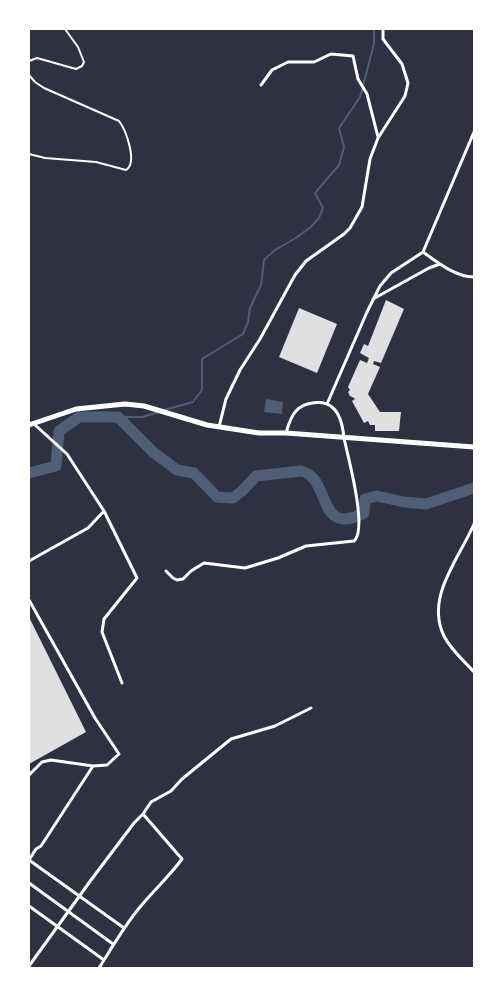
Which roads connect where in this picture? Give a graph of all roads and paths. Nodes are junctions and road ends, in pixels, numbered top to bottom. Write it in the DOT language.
graph roads {
  1 [pos="65,29"];
  2 [pos="383,29"];
  3 [pos="29,61"];
  4 [pos="29,74"];
  5 [pos="261,85"];
  6 [pos="474,132"];
  7 [pos="378,138"];
  8 [pos="29,154"];
  9 [pos="423,252"];
  10 [pos="440,264"];
  11 [pos="474,277"];
  12 [pos="372,300"];
  13 [pos="327,404"];
  14 [pos="31,425"];
  15 [pos="219,427"];
  16 [pos="286,434"];
  17 [pos="344,438"];
  18 [pos="474,447"];
  19 [pos="104,511"];
  20 [pos="474,524"];
  21 [pos="29,561"];
  22 [pos="166,571"];
  23 [pos="29,600"];
  24 [pos="474,672"];
  25 [pos="122,683"];
  26 [pos="311,708"];
  27 [pos="93,766"];
  28 [pos="29,775"];
  29 [pos="143,814"];
  30 [pos="29,883"];
  31 [pos="80,896"];
  32 [pos="29,906"];
  33 [pos="68,913"];
  34 [pos="58,928"];
  35 [pos="124,928"];
  36 [pos="113,944"];
  37 [pos="104,960"];
  38 [pos="29,966"];
  39 [pos="99,968"];
  1 -- 3 [label="lane"];
  2 -- 7 [label="street"];
  4 -- 8 [label="lane"];
  5 -- 7 [label="street"];
  6 -- 9 [label="street"];
  7 -- 15 [label="street"];
  9 -- 10 [label="street"];
  9 -- 12 [label="street"];
  10 -- 11 [label="street"];
  10 -- 12 [label="street"];
  12 -- 13 [label="street"];
  13 -- 16 [label="street"];
  13 -- 17 [label="street"];
  14 -- 15 [label="main road"];
  14 -- 19 [label="street"];
  15 -- 16 [label="main road"];
  16 -- 17 [label="main road"];
  17 -- 18 [label="main road"];
  17 -- 22 [label="street"];
  19 -- 21 [label="street"];
  19 -- 25 [label="street"];
  20 -- 24 [label="street"];
  23 -- 27 [label="street"];
  26 -- 29 [label="street"];
  27 -- 28 [label="street"];
  27 -- 31 [label="street"];
  29 -- 31 [label="street"];
  29 -- 35 [label="street"];
  30 -- 33 [label="street"];
  31 -- 33 [label="street"];
  31 -- 35 [label="street"];
  32 -- 34 [label="street"];
  33 -- 34 [label="street"];
  33 -- 36 [label="street"];
  34 -- 37 [label="street"];
  34 -- 38 [label="street"];
  35 -- 36 [label="street"];
  36 -- 37 [label="street"];
  37 -- 39 [label="street"];
}
